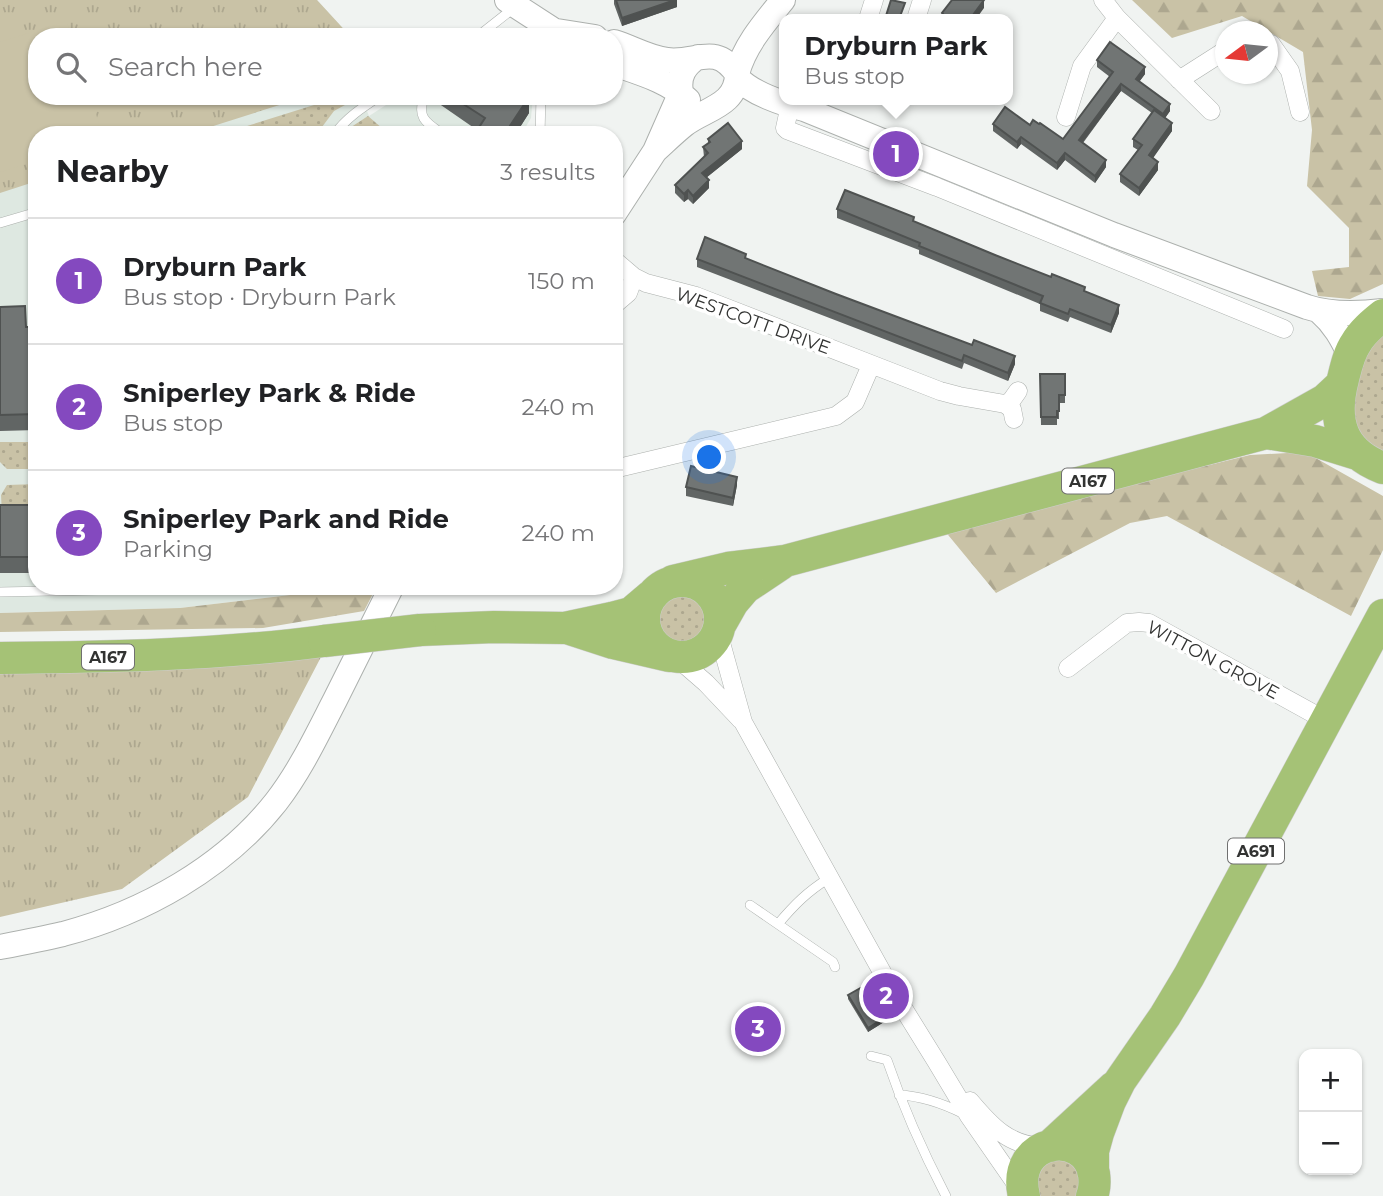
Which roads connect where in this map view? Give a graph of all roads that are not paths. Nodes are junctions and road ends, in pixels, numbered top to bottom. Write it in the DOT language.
graph roads {
  1 [pos="543,0"];
  2 [pos="783,0"];
  3 [pos="1102,0"];
  4 [pos="510,2"];
  5 [pos="1117,18"];
  6 [pos="764,22"];
  7 [pos="487,28"];
  8 [pos="548,28"];
  9 [pos="553,28"];
  10 [pos="623,44"];
  11 [pos="1278,54"];
  12 [pos="702,56"];
  13 [pos="1215,57"];
  14 [pos="623,68"];
  15 [pos="737,76"];
  16 [pos="1179,80"];
  17 [pos="681,92"];
  18 [pos="779,100"];
  19 [pos="366,105"];
  20 [pos="422,105"];
  21 [pos="541,105"];
  22 [pos="779,105"];
  23 [pos="789,105"];
  24 [pos="717,106"];
  25 [pos="1211,111"];
  26 [pos="1300,113"];
  27 [pos="1066,117"];
  28 [pos="340,126"];
  29 [pos="430,126"];
  30 [pos="540,126"];
  31 [pos="655,151"];
  32 [pos="623,200"];
  33 [pos="28,215"];
  34 [pos="0,223"];
  35 [pos="1110,246"];
  36 [pos="623,268"];
  37 [pos="634,277"];
  38 [pos="623,297"];
  39 [pos="1319,311"];
  40 [pos="1383,313"];
  41 [pos="1283,328"];
  42 [pos="871,365"];
  43 [pos="1345,370"];
  44 [pos="1018,390"];
  45 [pos="1266,433"];
  46 [pos="1370,461"];
  47 [pos="623,467"];
  48 [pos="785,561"];
  49 [pos="662,588"];
  50 [pos="28,591"];
  51 [pos="0,592"];
  52 [pos="387,595"];
  53 [pos="1383,615"];
  54 [pos="565,628"];
  55 [pos="719,629"];
  56 [pos="674,657"];
  57 [pos="0,658"];
  58 [pos="1068,667"];
  59 [pos="1325,720"];
  60 [pos="743,722"];
  61 [pos="829,878"];
  62 [pos="750,905"];
  63 [pos="778,924"];
  64 [pos="0,947"];
  65 [pos="835,967"];
  66 [pos="871,1056"];
  67 [pos="936,1061"];
  68 [pos="1120,1082"];
  69 [pos="899,1096"];
  70 [pos="968,1116"];
  71 [pos="1047,1146"];
  72 [pos="1093,1184"];
  73 [pos="1023,1195"];
  74 [pos="946,1196"];
  1 -- 9 [label="main road"];
  2 -- 6 [label="main road"];
  3 -- 5 [label="street"];
  4 -- 7 [label="lane"];
  4 -- 8 [label="main road"];
  5 -- 16 [label="street"];
  5 -- 27 [label="street"];
  6 -- 12 [label="main road"];
  6 -- 15 [label="main road"];
  10 -- 12 [label="main road"];
  11 -- 26 [label="street"];
  12 -- 15 [label="main road"];
  12 -- 17 [label="main road"];
  13 -- 16 [label="street"];
  14 -- 17 [label="main road"];
  15 -- 18 [label="main road"];
  15 -- 24 [label="main road"];
  16 -- 25 [label="street"];
  17 -- 24 [label="main road"];
  17 -- 31 [label="main road"];
  19 -- 28 [label="lane"];
  20 -- 29 [label="lane"];
  21 -- 30 [label="lane"];
  22 -- 24 [label="main road"];
  23 -- 35 [label="main road"];
  24 -- 31 [label="main road"];
  31 -- 32 [label="main road"];
  33 -- 34 [label="lane"];
  35 -- 39 [label="main road"];
  35 -- 41 [label="street"];
  36 -- 37 [label="street, WESTCOTT DRIVE"];
  37 -- 38 [label="street"];
  37 -- 42 [label="street, WESTCOTT DRIVE"];
  39 -- 40 [label="main road"];
  39 -- 43 [label="main road"];
  40 -- 43 [label="highway, A167"];
  42 -- 44 [label="street, WESTCOTT DRIVE"];
  42 -- 47 [label="street"];
  43 -- 45 [label="highway, A167"];
  43 -- 46 [label="highway, A167"];
  45 -- 46 [label="highway, A167"];
  45 -- 48 [label="highway, A167"];
  48 -- 49 [label="highway, A167"];
  48 -- 55 [label="highway, A167"];
  49 -- 54 [label="highway, A167"];
  49 -- 55 [label="highway"];
  49 -- 56 [label="highway"];
  50 -- 51 [label="lane"];
  52 -- 64 [label="main road"];
  53 -- 59 [label="highway, A691"];
  54 -- 56 [label="highway, A167"];
  54 -- 57 [label="highway, A167, bridge"];
  55 -- 56 [label="highway"];
  55 -- 60 [label="street"];
  56 -- 60 [label="street"];
  58 -- 59 [label="street, WITTON GROVE"];
  59 -- 68 [label="highway, A691"];
  60 -- 61 [label="street"];
  61 -- 63 [label="lane"];
  61 -- 67 [label="street"];
  62 -- 63 [label="lane"];
  63 -- 65 [label="lane"];
  66 -- 69 [label="lane"];
  67 -- 70 [label="street"];
  67 -- 71 [label="street"];
  68 -- 71 [label="highway, A691"];
  68 -- 72 [label="highway, A691"];
  69 -- 70 [label="lane"];
  69 -- 74 [label="lane"];
  70 -- 73 [label="street"];
  71 -- 72 [label="highway"];
  71 -- 73 [label="highway"];
}
